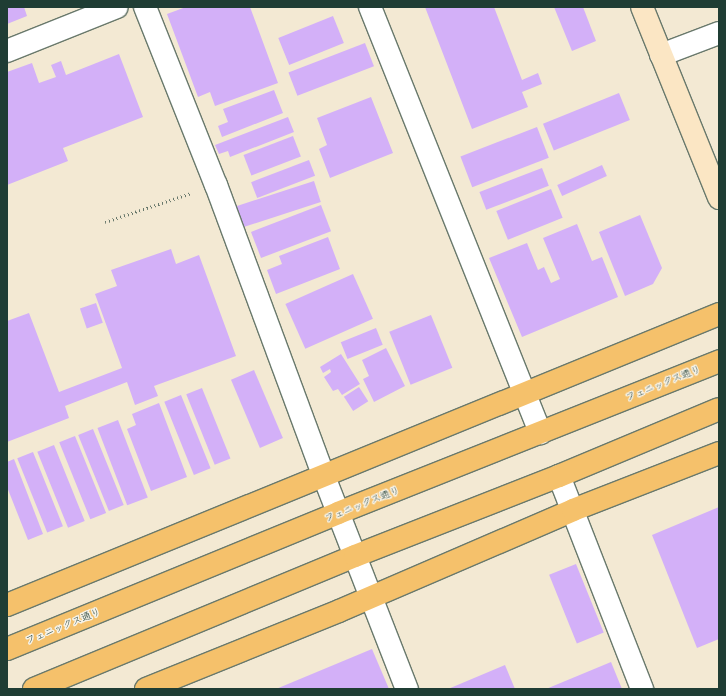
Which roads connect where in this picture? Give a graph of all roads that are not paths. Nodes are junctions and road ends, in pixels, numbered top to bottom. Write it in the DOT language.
graph roads {
  1 [pos="117,7"];
  2 [pos="145,7"];
  3 [pos="370,7"];
  4 [pos="642,7"];
  5 [pos="719,33"];
  6 [pos="7,51"];
  7 [pos="661,55"];
  8 [pos="719,198"];
  9 [pos="719,314"];
  10 [pos="719,361"];
  11 [pos="524,392"];
  12 [pos="719,409"];
  13 [pos="540,433"];
  14 [pos="719,453"];
  15 [pos="323,474"];
  16 [pos="559,476"];
  17 [pos="573,510"];
  18 [pos="338,513"];
  19 [pos="355,556"];
  20 [pos="370,597"];
  21 [pos="7,604"];
  22 [pos="7,649"];
  23 [pos="155,687"];
  24 [pos="34,689"];
  25 [pos="407,689"];
  26 [pos="642,689"];
  1 -- 6 [label="street"];
  2 -- 15 [label="street"];
  3 -- 11 [label="street"];
  4 -- 7 [label="street"];
  5 -- 7 [label="street"];
  7 -- 8 [label="street"];
  9 -- 11 [label="highway"];
  10 -- 13 [label="highway, フェニックス通り"];
  11 -- 13 [label="street"];
  11 -- 15 [label="highway"];
  12 -- 16 [label="highway"];
  13 -- 18 [label="highway, フェニックス通り"];
  14 -- 17 [label="highway"];
  15 -- 18 [label="street"];
  15 -- 21 [label="highway"];
  16 -- 17 [label="street"];
  16 -- 19 [label="highway"];
  17 -- 20 [label="highway"];
  17 -- 26 [label="street"];
  18 -- 19 [label="street"];
  18 -- 22 [label="highway, フェニックス通り"];
  19 -- 20 [label="street"];
  19 -- 24 [label="highway"];
  20 -- 23 [label="highway"];
  20 -- 25 [label="street"];
}
